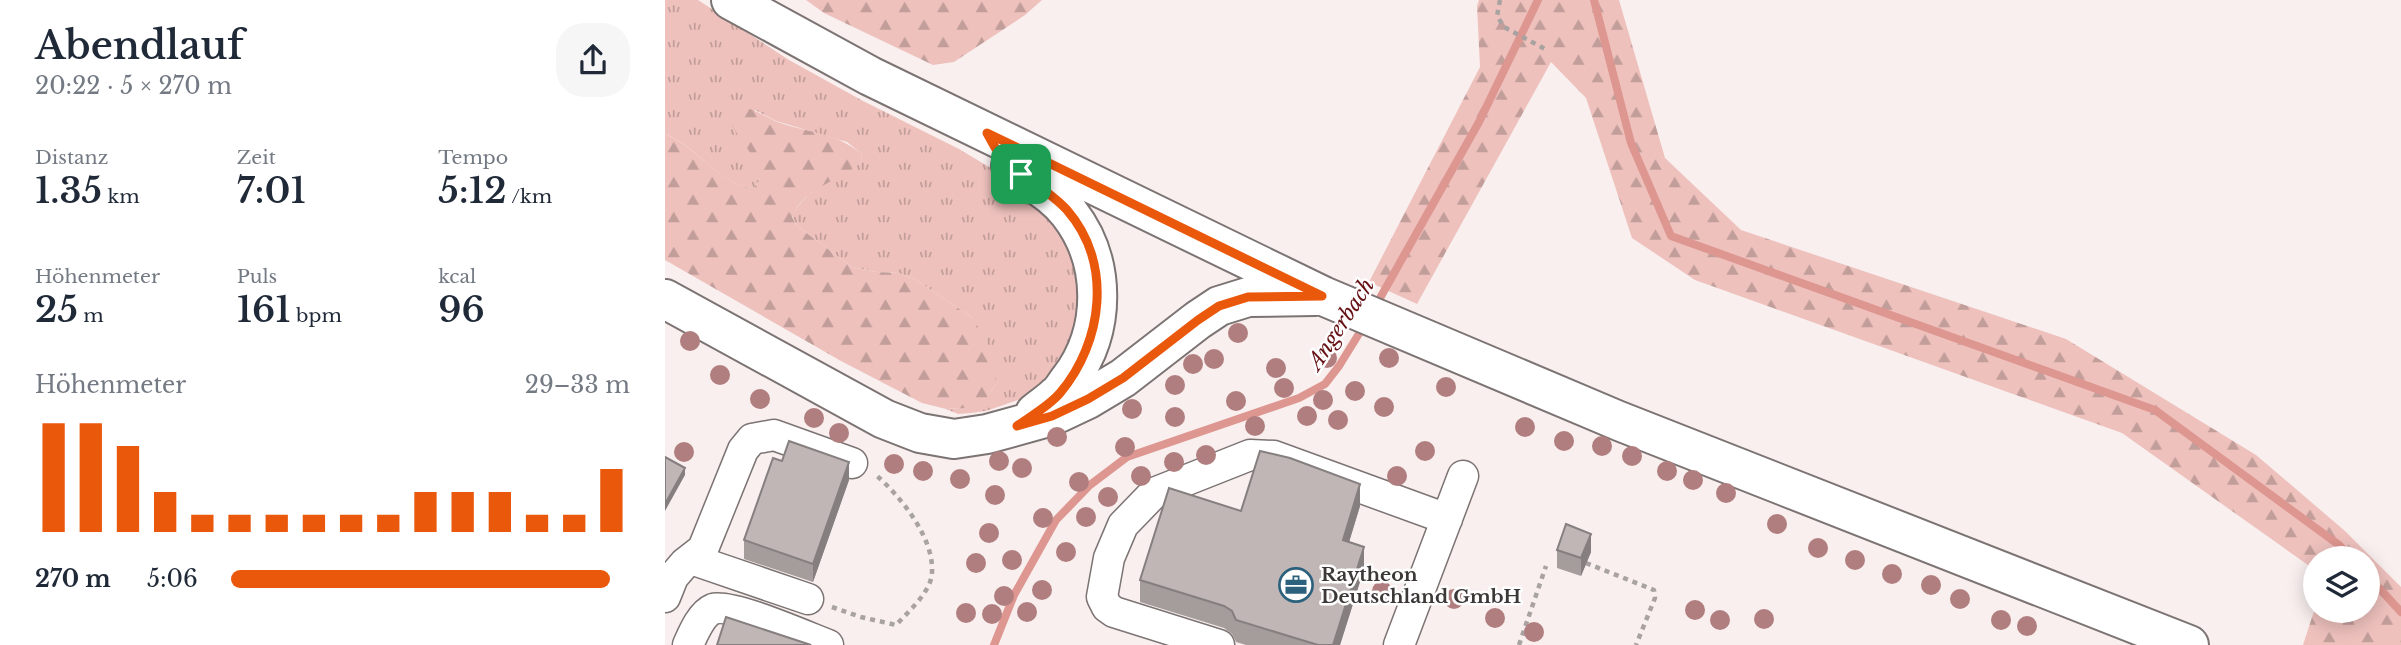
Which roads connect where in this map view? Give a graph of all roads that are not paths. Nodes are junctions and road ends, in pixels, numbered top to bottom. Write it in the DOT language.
graph roads {
  1 [pos="730,0"];
  2 [pos="987,133"];
  3 [pos="1330,299"];
  4 [pos="666,300"];
  5 [pos="1017,426"];
  6 [pos="852,463"];
  7 [pos="1463,476"];
  8 [pos="1447,519"];
  9 [pos="691,558"];
  10 [pos="665,597"];
  11 [pos="808,599"];
  12 [pos="688,645"];
  13 [pos="828,645"];
  14 [pos="1219,645"];
  15 [pos="1399,645"];
  16 [pos="2189,645"];
  1 -- 2 [label="main road"];
  2 -- 3 [label="main road"];
  2 -- 5 [label="main road"];
  3 -- 5 [label="main road"];
  3 -- 16 [label="main road"];
  4 -- 5 [label="main road"];
  6 -- 9 [label="street"];
  7 -- 8 [label="street"];
  8 -- 14 [label="street"];
  8 -- 15 [label="street"];
  9 -- 10 [label="street"];
  9 -- 11 [label="street"];
  12 -- 13 [label="street"];
}
